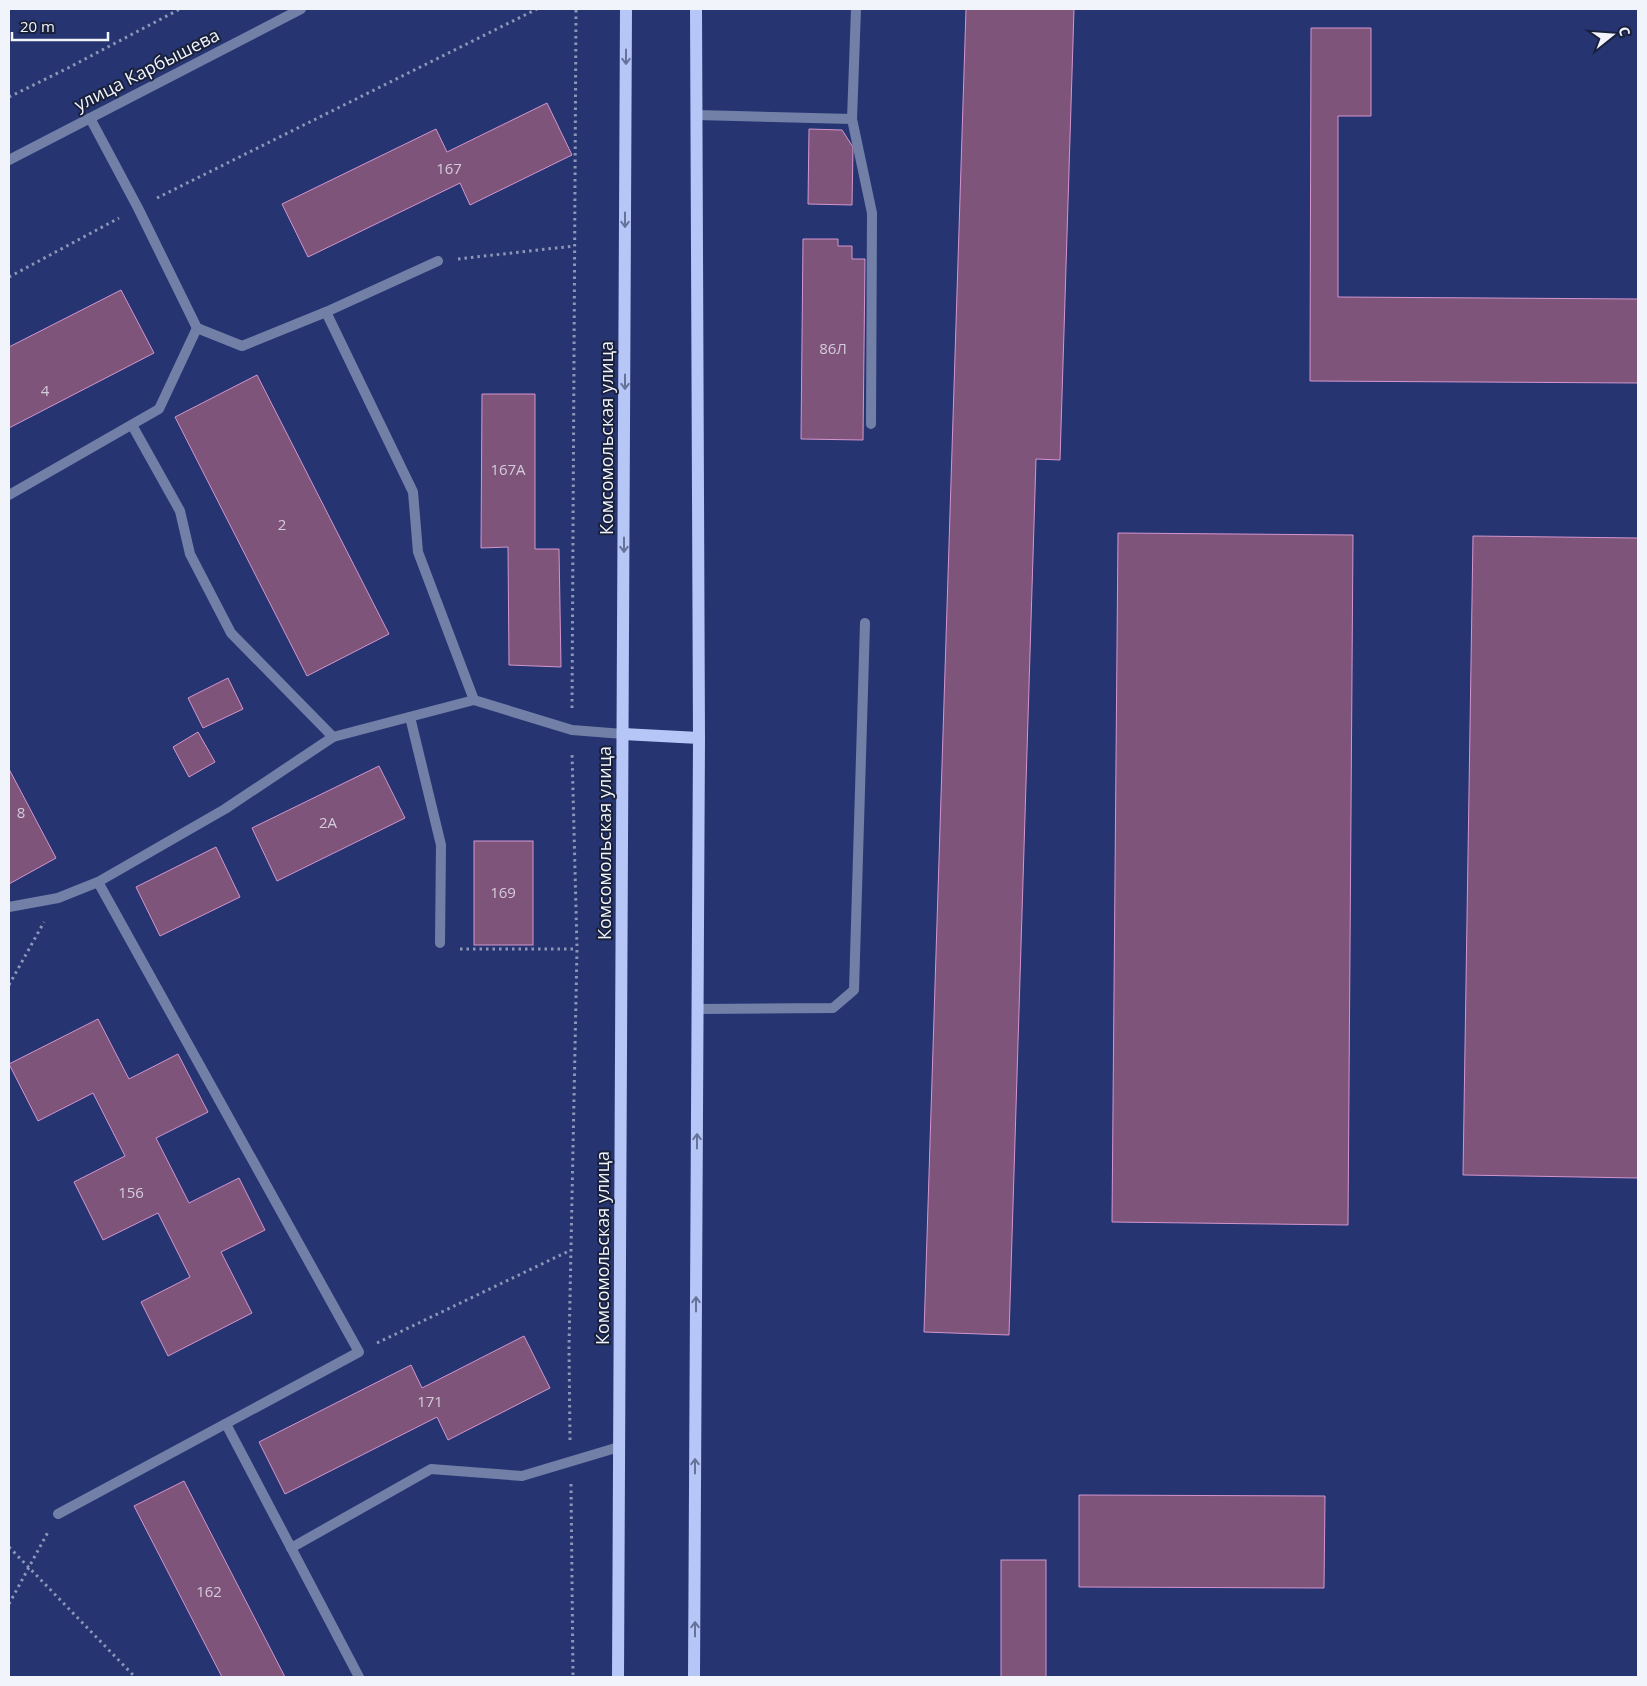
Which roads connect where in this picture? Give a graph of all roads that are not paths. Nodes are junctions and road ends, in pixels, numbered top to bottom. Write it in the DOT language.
graph roads {
  1 [pos="301,9"];
  2 [pos="626,9"];
  3 [pos="696,9"];
  4 [pos="856,9"];
  5 [pos="697,115"];
  6 [pos="90,118"];
  7 [pos="852,120"];
  8 [pos="9,160"];
  9 [pos="438,261"];
  10 [pos="326,312"];
  11 [pos="197,328"];
  12 [pos="872,424"];
  13 [pos="132,425"];
  14 [pos="9,495"];
  15 [pos="864,623"];
  16 [pos="474,700"];
  17 [pos="410,717"];
  18 [pos="623,734"];
  19 [pos="333,736"];
  20 [pos="700,738"];
  21 [pos="98,882"];
  22 [pos="9,908"];
  23 [pos="440,943"];
  24 [pos="698,1009"];
  25 [pos="226,1424"];
  26 [pos="619,1447"];
  27 [pos="58,1514"];
  28 [pos="291,1548"];
  29 [pos="360,1677"];
  30 [pos="618,1677"];
  31 [pos="694,1677"];
  1 -- 6 [label="street, улица Карбышева"];
  2 -- 18 [label="main road, Комсомольская улица, one-way"];
  3 -- 5 [label="main road"];
  4 -- 7 [label="street"];
  5 -- 7 [label="street"];
  5 -- 20 [label="main road"];
  6 -- 8 [label="street, улица Карбышева"];
  6 -- 11 [label="street"];
  7 -- 12 [label="street"];
  9 -- 10 [label="street"];
  10 -- 11 [label="street"];
  10 -- 16 [label="street"];
  11 -- 13 [label="street"];
  13 -- 14 [label="street"];
  13 -- 19 [label="street"];
  15 -- 24 [label="street"];
  16 -- 17 [label="street"];
  16 -- 18 [label="street"];
  17 -- 19 [label="street"];
  17 -- 23 [label="street"];
  18 -- 20 [label="main road"];
  18 -- 26 [label="main road, Комсомольская улица"];
  19 -- 21 [label="street"];
  20 -- 24 [label="main road"];
  21 -- 22 [label="street"];
  21 -- 25 [label="street"];
  31 -- 24 [label="main road, one-way"];
  25 -- 27 [label="street"];
  25 -- 28 [label="street"];
  26 -- 28 [label="street"];
  26 -- 30 [label="main road, Комсомольская улица"];
  28 -- 29 [label="street"];
}
